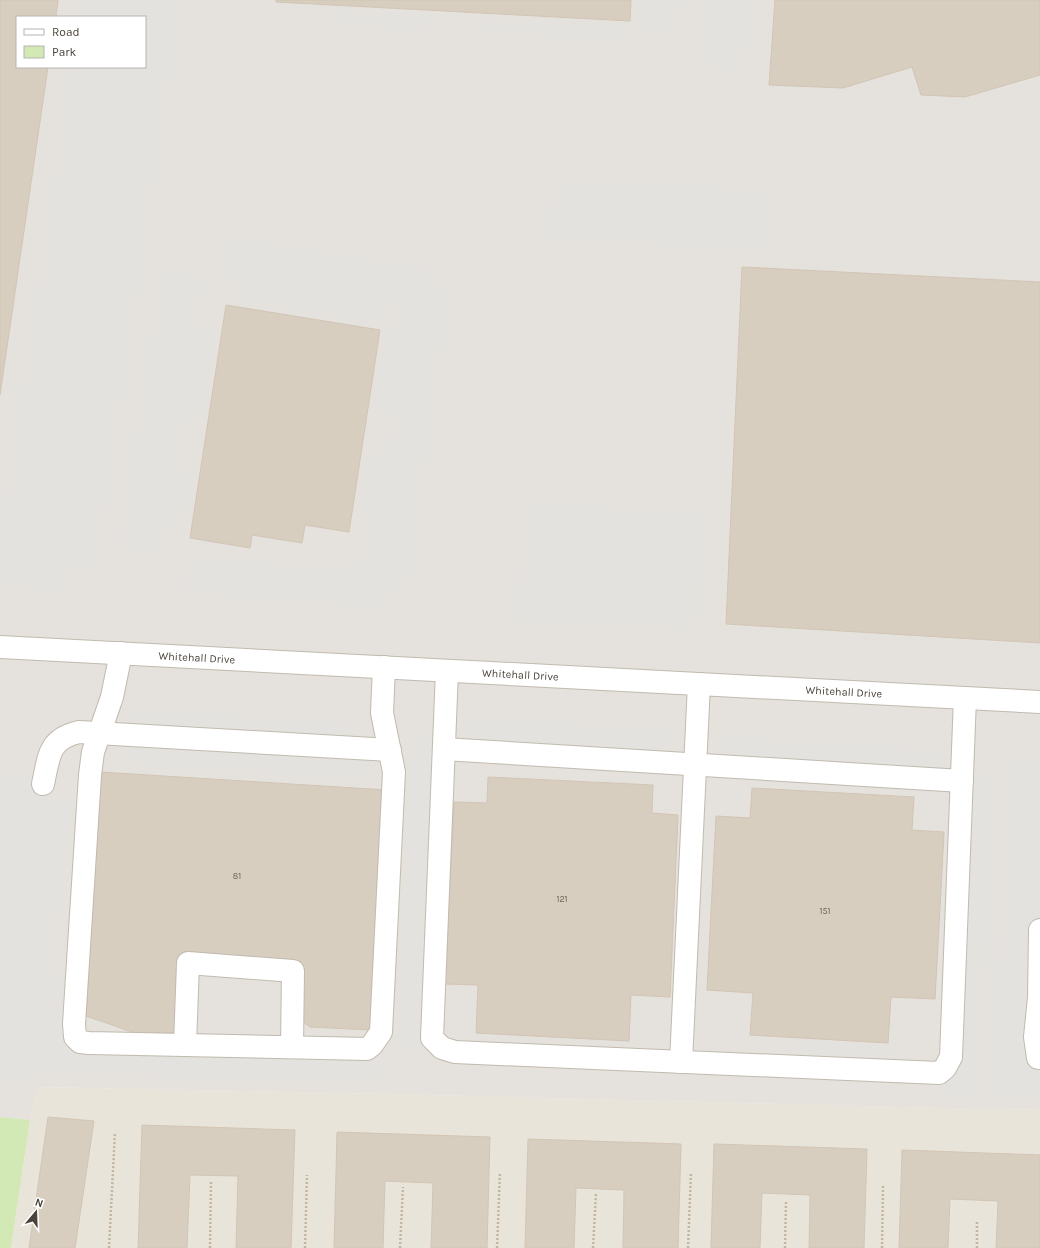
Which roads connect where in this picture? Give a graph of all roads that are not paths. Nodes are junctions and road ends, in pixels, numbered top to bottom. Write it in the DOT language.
graph roads {
  1 [pos="0,647"];
  2 [pos="121,654"];
  3 [pos="384,667"];
  4 [pos="447,671"];
  5 [pos="699,684"];
  6 [pos="965,698"];
  7 [pos="1040,702"];
  8 [pos="102,733"];
  9 [pos="444,749"];
  10 [pos="390,750"];
  11 [pos="696,764"];
  12 [pos="962,781"];
  13 [pos="43,784"];
  14 [pos="1040,930"];
  15 [pos="185,1045"];
  16 [pos="292,1047"];
  17 [pos="1040,1058"];
  18 [pos="681,1062"];
  1 -- 2 [label="street, Whitehall Drive"];
  2 -- 3 [label="street, Whitehall Drive"];
  2 -- 8 [label="street"];
  3 -- 4 [label="street, Whitehall Drive"];
  3 -- 10 [label="street"];
  4 -- 5 [label="street, Whitehall Drive"];
  4 -- 9 [label="street"];
  5 -- 6 [label="street, Whitehall Drive"];
  5 -- 11 [label="street"];
  6 -- 7 [label="street, Whitehall Drive"];
  6 -- 12 [label="street"];
  8 -- 10 [label="street"];
  8 -- 13 [label="street"];
  8 -- 15 [label="street"];
  9 -- 11 [label="street"];
  9 -- 18 [label="street"];
  10 -- 16 [label="street"];
  11 -- 12 [label="street"];
  11 -- 18 [label="street"];
  12 -- 18 [label="street"];
  14 -- 17 [label="street"];
  15 -- 16 [label="street"];
  15 -- 16 [label="street"];
}
